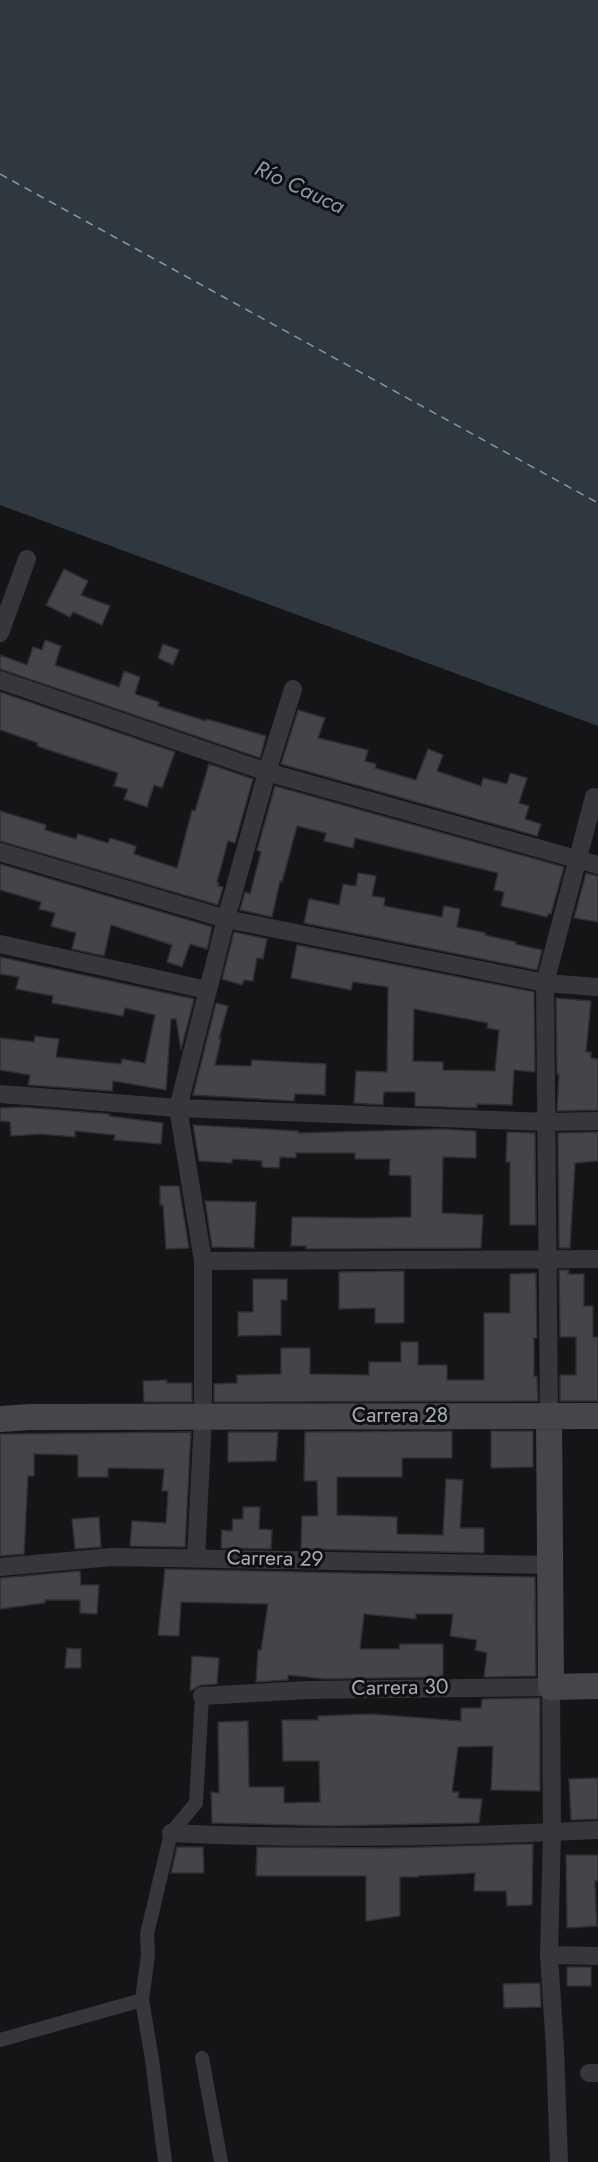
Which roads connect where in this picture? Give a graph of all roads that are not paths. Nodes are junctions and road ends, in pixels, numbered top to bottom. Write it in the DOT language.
graph roads {
  1 [pos="27,559"];
  2 [pos="0,633"];
  3 [pos="0,680"];
  4 [pos="293,689"];
  5 [pos="267,772"];
  6 [pos="594,797"];
  7 [pos="0,852"];
  8 [pos="578,859"];
  9 [pos="598,865"];
  10 [pos="226,919"];
  11 [pos="0,944"];
  12 [pos="545,983"];
  13 [pos="598,987"];
  14 [pos="207,990"];
  15 [pos="0,1094"];
  16 [pos="178,1108"];
  17 [pos="598,1120"];
  18 [pos="546,1122"];
  19 [pos="548,1259"];
  20 [pos="598,1259"];
  21 [pos="203,1261"];
  22 [pos="598,1416"];
  23 [pos="549,1417"];
  24 [pos="203,1418"];
  25 [pos="0,1419"];
  26 [pos="196,1558"];
  27 [pos="550,1565"];
  28 [pos="0,1567"];
  29 [pos="598,1686"];
  30 [pos="551,1687"];
  31 [pos="202,1696"];
  32 [pos="598,1830"];
  33 [pos="552,1832"];
  34 [pos="171,1833"];
  35 [pos="549,1955"];
  36 [pos="598,1956"];
  37 [pos="142,2000"];
  38 [pos="0,2040"];
  39 [pos="201,2058"];
  40 [pos="165,2162"];
  41 [pos="220,2162"];
  42 [pos="559,2162"];
  1 -- 2 [label="street"];
  3 -- 5 [label="street"];
  4 -- 5 [label="street"];
  5 -- 8 [label="street"];
  5 -- 10 [label="street"];
  6 -- 8 [label="street"];
  7 -- 10 [label="street"];
  8 -- 9 [label="street"];
  8 -- 12 [label="street"];
  10 -- 12 [label="street"];
  10 -- 14 [label="street"];
  11 -- 14 [label="street"];
  12 -- 13 [label="street"];
  12 -- 18 [label="street"];
  14 -- 16 [label="street"];
  15 -- 16 [label="street"];
  16 -- 18 [label="street"];
  16 -- 21 [label="street"];
  17 -- 18 [label="street"];
  18 -- 19 [label="street"];
  19 -- 20 [label="street"];
  19 -- 21 [label="street"];
  19 -- 23 [label="street"];
  21 -- 24 [label="street"];
  22 -- 23 [label="main road, Carrera 28"];
  23 -- 24 [label="main road, Carrera 28"];
  23 -- 27 [label="main road"];
  24 -- 25 [label="main road, Carrera 28"];
  24 -- 26 [label="street"];
  26 -- 27 [label="street, Carrera 29"];
  26 -- 28 [label="street, Carrera 29"];
  27 -- 30 [label="main road"];
  29 -- 30 [label="main road, Carrera 30"];
  30 -- 31 [label="street, Carrera 30"];
  30 -- 33 [label="street"];
  31 -- 34 [label="street"];
  32 -- 33 [label="street"];
  33 -- 34 [label="street"];
  33 -- 35 [label="street"];
  34 -- 37 [label="street"];
  35 -- 36 [label="street"];
  35 -- 42 [label="street"];
  37 -- 38 [label="street"];
  37 -- 40 [label="street"];
  39 -- 41 [label="street"];
}
